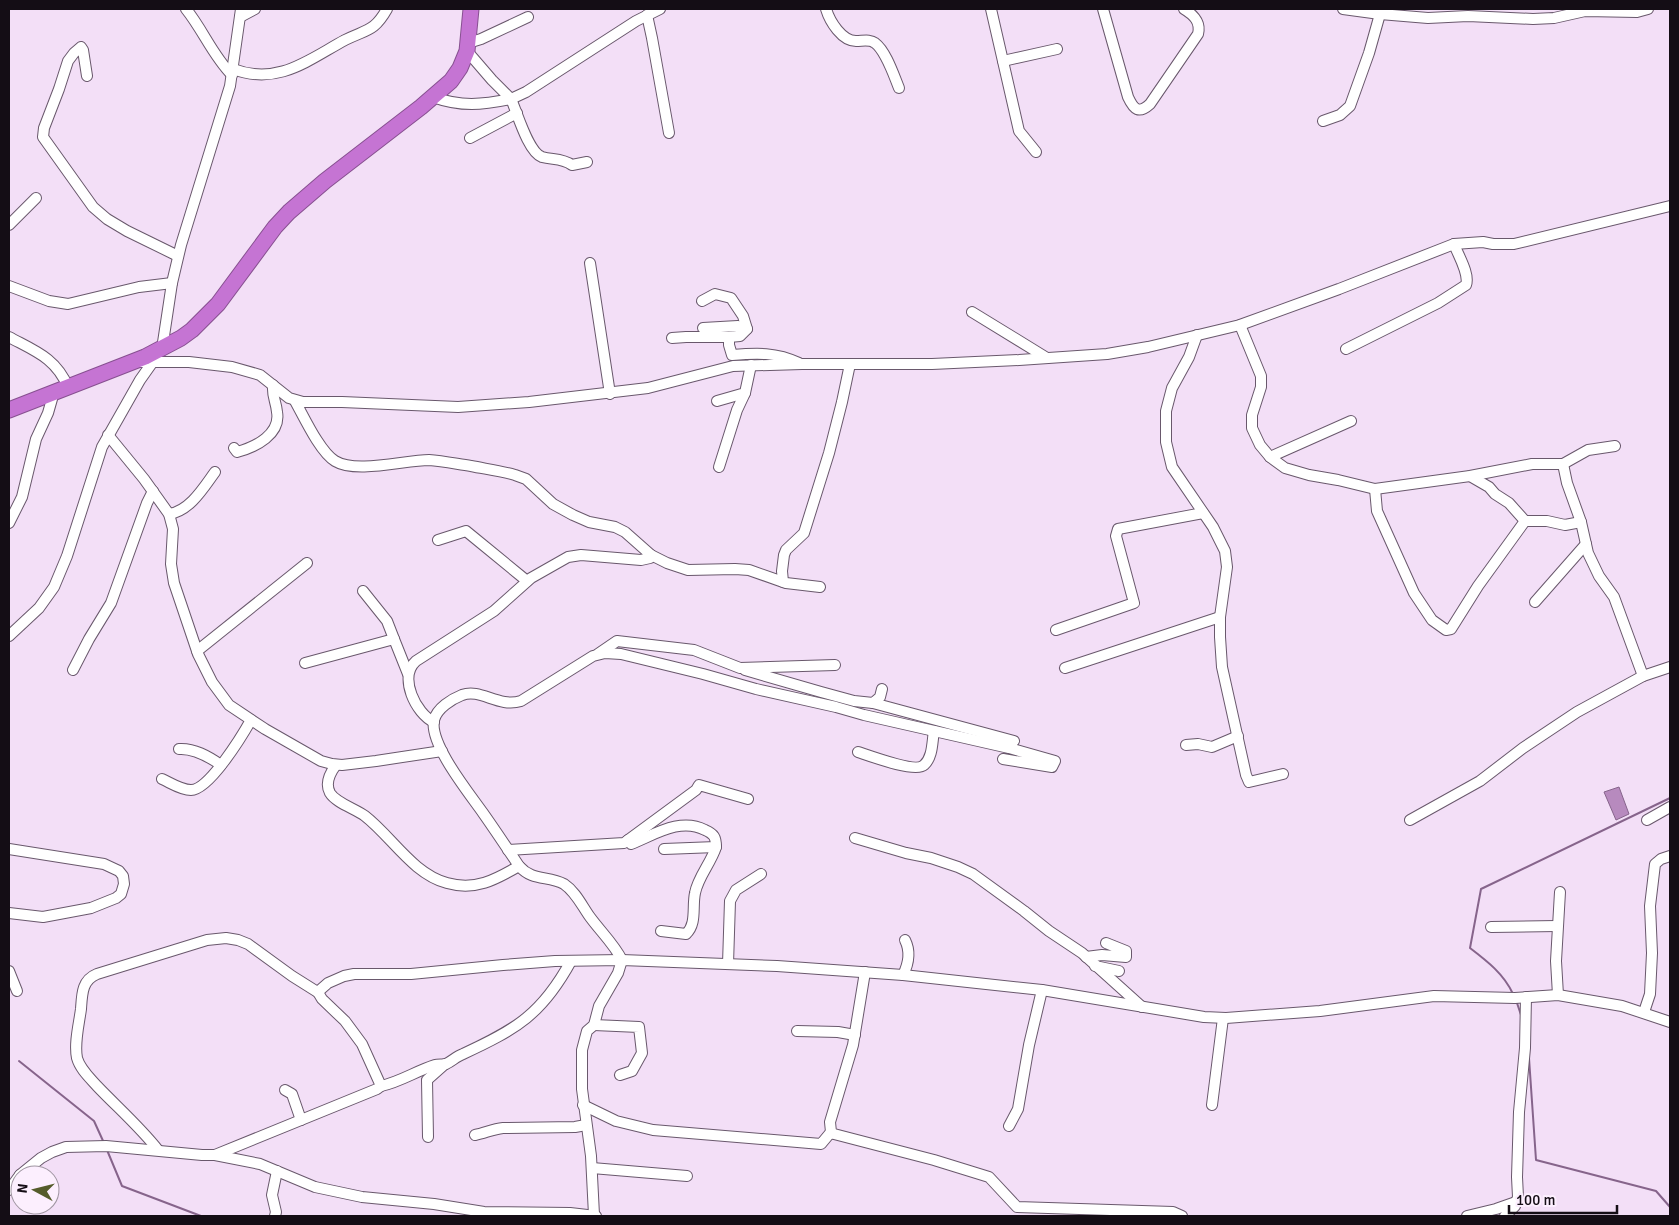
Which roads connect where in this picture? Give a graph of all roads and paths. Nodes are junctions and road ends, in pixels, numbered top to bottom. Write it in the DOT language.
graph roads {
  1 [pos="186,9"];
  2 [pos="255,9"];
  3 [pos="388,9"];
  4 [pos="471,9"];
  5 [pos="660,9"];
  6 [pos="826,9"];
  7 [pos="990,9"];
  8 [pos="1103,9"];
  9 [pos="1184,9"];
  10 [pos="1343,9"];
  11 [pos="1648,9"];
  12 [pos="240,13"];
  13 [pos="1380,14"];
  14 [pos="647,15"];
  15 [pos="528,17"];
  16 [pos="468,47"];
  17 [pos="1057,49"];
  18 [pos="1003,61"];
  19 [pos="233,72"];
  20 [pos="87,76"];
  21 [pos="899,88"];
  22 [pos="433,97"];
  23 [pos="511,99"];
  24 [pos="517,113"];
  25 [pos="1323,121"];
  26 [pos="669,133"];
  27 [pos="470,138"];
  28 [pos="1036,152"];
  29 [pos="587,162"];
  30 [pos="36,198"];
  31 [pos="1670,206"];
  32 [pos="9,225"];
  33 [pos="1454,244"];
  34 [pos="178,256"];
  35 [pos="590,263"];
  36 [pos="172,283"];
  37 [pos="9,286"];
  38 [pos="702,301"];
  39 [pos="972,312"];
  40 [pos="1240,325"];
  41 [pos="703,328"];
  42 [pos="747,329"];
  43 [pos="1197,335"];
  44 [pos="9,337"];
  45 [pos="729,337"];
  46 [pos="672,338"];
  47 [pos="162,349"];
  48 [pos="1346,349"];
  49 [pos="1046,358"];
  50 [pos="134,361"];
  51 [pos="152,363"];
  52 [pos="802,364"];
  53 [pos="850,364"];
  54 [pos="751,365"];
  55 [pos="273,385"];
  56 [pos="61,389"];
  57 [pos="745,392"];
  58 [pos="610,394"];
  59 [pos="295,401"];
  60 [pos="717,401"];
  61 [pos="9,410"];
  62 [pos="1351,421"];
  63 [pos="108,436"];
  64 [pos="1616,446"];
  65 [pos="234,448"];
  66 [pos="1270,457"];
  67 [pos="1563,464"];
  68 [pos="719,467"];
  69 [pos="215,472"];
  70 [pos="1470,476"];
  71 [pos="1375,489"];
  72 [pos="153,491"];
  73 [pos="1203,513"];
  74 [pos="169,514"];
  75 [pos="1525,521"];
  76 [pos="1581,522"];
  77 [pos="9,523"];
  78 [pos="438,540"];
  79 [pos="1586,544"];
  80 [pos="651,555"];
  81 [pos="307,563"];
  82 [pos="527,581"];
  83 [pos="783,582"];
  84 [pos="820,587"];
  85 [pos="363,591"];
  86 [pos="1535,602"];
  87 [pos="1220,617"];
  88 [pos="1056,630"];
  89 [pos="9,636"];
  90 [pos="394,639"];
  91 [pos="197,651"];
  92 [pos="597,655"];
  93 [pos="305,663"];
  94 [pos="835,665"];
  95 [pos="1670,667"];
  96 [pos="740,668"];
  97 [pos="1065,668"];
  98 [pos="74,670"];
  99 [pos="408,674"];
  100 [pos="1643,676"];
  101 [pos="882,688"];
  102 [pos="873,703"];
  103 [pos="251,720"];
  104 [pos="434,722"];
  105 [pos="934,731"];
  106 [pos="1238,736"];
  107 [pos="1014,741"];
  108 [pos="1186,745"];
  109 [pos="179,749"];
  110 [pos="442,752"];
  111 [pos="858,752"];
  112 [pos="1003,760"];
  113 [pos="221,765"];
  114 [pos="336,765"];
  115 [pos="1284,774"];
  116 [pos="162,779"];
  117 [pos="748,799"];
  118 [pos="1670,807"];
  119 [pos="1410,820"];
  120 [pos="1647,820"];
  121 [pos="855,838"];
  122 [pos="628,840"];
  123 [pos="716,847"];
  124 [pos="9,849"];
  125 [pos="664,849"];
  126 [pos="508,850"];
  127 [pos="1670,856"];
  128 [pos="519,866"];
  129 [pos="761,874"];
  130 [pos="1560,892"];
  131 [pos="9,913"];
  132 [pos="1491,926"];
  133 [pos="1557,926"];
  134 [pos="661,931"];
  135 [pos="905,940"];
  136 [pos="1106,942"];
  137 [pos="1086,957"];
  138 [pos="622,960"];
  139 [pos="571,961"];
  140 [pos="728,964"];
  141 [pos="1095,966"];
  142 [pos="9,971"];
  143 [pos="1119,971"];
  144 [pos="865,972"];
  145 [pos="903,975"];
  146 [pos="1042,990"];
  147 [pos="17,991"];
  148 [pos="319,993"];
  149 [pos="1558,995"];
  150 [pos="1524,998"];
  151 [pos="1143,1008"];
  152 [pos="1644,1012"];
  153 [pos="1223,1018"];
  154 [pos="1670,1022"];
  155 [pos="594,1025"];
  156 [pos="797,1031"];
  157 [pos="854,1035"];
  158 [pos="445,1064"];
  159 [pos="620,1075"];
  160 [pos="381,1086"];
  161 [pos="285,1090"];
  162 [pos="583,1105"];
  163 [pos="1212,1105"];
  164 [pos="301,1120"];
  165 [pos="586,1125"];
  166 [pos="1009,1126"];
  167 [pos="831,1132"];
  168 [pos="475,1134"];
  169 [pos="428,1137"];
  170 [pos="158,1150"];
  171 [pos="215,1155"];
  172 [pos="32,1165"];
  173 [pos="592,1168"];
  174 [pos="277,1171"];
  175 [pos="687,1176"];
  176 [pos="1517,1202"];
  177 [pos="275,1216"];
  178 [pos="595,1216"];
  179 [pos="1182,1216"];
  180 [pos="1467,1216"];
  181 [pos="1505,1216"];
  1 -- 19 [label="street"];
  2 -- 12 [label="street"];
  3 -- 19 [label="street"];
  4 -- 16 [label="highway"];
  5 -- 14 [label="street"];
  6 -- 21 [label="street"];
  7 -- 18 [label="street"];
  8 -- 9 [label="street"];
  10 -- 13 [label="street"];
  11 -- 13 [label="street"];
  12 -- 19 [label="street"];
  13 -- 25 [label="street"];
  14 -- 23 [label="street"];
  14 -- 26 [label="street"];
  15 -- 16 [label="street"];
  16 -- 22 [label="highway"];
  16 -- 23 [label="street"];
  17 -- 18 [label="street"];
  18 -- 28 [label="street"];
  19 -- 34 [label="street"];
  20 -- 34 [label="street"];
  22 -- 23 [label="street"];
  22 -- 47 [label="highway"];
  23 -- 24 [label="street"];
  24 -- 27 [label="street"];
  24 -- 29 [label="street"];
  30 -- 32 [label="street"];
  31 -- 33 [label="street"];
  33 -- 40 [label="street"];
  33 -- 48 [label="street"];
  34 -- 36 [label="street"];
  35 -- 58 [label="street"];
  36 -- 37 [label="street"];
  36 -- 47 [label="street"];
  38 -- 42 [label="street"];
  39 -- 49 [label="street"];
  40 -- 43 [label="street"];
  40 -- 66 [label="street"];
  41 -- 42 [label="street"];
  42 -- 45 [label="street"];
  43 -- 49 [label="street"];
  43 -- 73 [label="street"];
  44 -- 56 [label="street"];
  45 -- 46 [label="street"];
  45 -- 52 [label="street"];
  47 -- 50 [label="highway"];
  49 -- 53 [label="street"];
  50 -- 51 [label="street"];
  50 -- 56 [label="highway"];
  51 -- 55 [label="street"];
  51 -- 63 [label="street"];
  52 -- 53 [label="street"];
  52 -- 54 [label="street"];
  53 -- 83 [label="street"];
  54 -- 57 [label="street"];
  54 -- 58 [label="street"];
  55 -- 59 [label="street"];
  55 -- 65 [label="street"];
  56 -- 61 [label="highway"];
  56 -- 77 [label="street"];
  57 -- 60 [label="street"];
  57 -- 68 [label="street"];
  58 -- 59 [label="street"];
  59 -- 80 [label="street"];
  62 -- 66 [label="street"];
  63 -- 72 [label="street"];
  63 -- 89 [label="street"];
  64 -- 67 [label="street"];
  66 -- 71 [label="street"];
  67 -- 70 [label="street"];
  67 -- 76 [label="street"];
  69 -- 74 [label="street"];
  70 -- 71 [label="street"];
  70 -- 75 [label="street"];
  71 -- 75 [label="street"];
  72 -- 74 [label="street"];
  72 -- 98 [label="street"];
  73 -- 87 [label="street"];
  73 -- 88 [label="street"];
  74 -- 91 [label="street"];
  75 -- 76 [label="street"];
  76 -- 79 [label="street"];
  78 -- 82 [label="street"];
  79 -- 86 [label="street"];
  79 -- 100 [label="street"];
  80 -- 82 [label="street"];
  80 -- 83 [label="street"];
  81 -- 91 [label="street"];
  82 -- 99 [label="street"];
  83 -- 84 [label="street"];
  85 -- 90 [label="street"];
  87 -- 97 [label="street"];
  87 -- 106 [label="street"];
  90 -- 93 [label="street"];
  90 -- 99 [label="street"];
  91 -- 103 [label="street"];
  92 -- 96 [label="street"];
  92 -- 104 [label="street"];
  92 -- 105 [label="street"];
  94 -- 96 [label="street"];
  95 -- 100 [label="street"];
  96 -- 102 [label="street"];
  99 -- 104 [label="street"];
  100 -- 119 [label="street"];
  101 -- 102 [label="street"];
  102 -- 107 [label="street"];
  103 -- 113 [label="street"];
  103 -- 114 [label="street"];
  104 -- 110 [label="street"];
  105 -- 111 [label="street"];
  105 -- 112 [label="street"];
  106 -- 108 [label="street"];
  106 -- 115 [label="street"];
  109 -- 113 [label="street"];
  110 -- 114 [label="street"];
  110 -- 126 [label="street"];
  113 -- 116 [label="street"];
  114 -- 128 [label="street"];
  117 -- 122 [label="street"];
  118 -- 120 [label="street"];
  121 -- 137 [label="street"];
  122 -- 123 [label="street"];
  122 -- 126 [label="street"];
  123 -- 125 [label="street"];
  123 -- 134 [label="street"];
  124 -- 131 [label="street"];
  126 -- 128 [label="street"];
  127 -- 152 [label="street"];
  128 -- 138 [label="street"];
  129 -- 140 [label="street"];
  130 -- 133 [label="street"];
  132 -- 133 [label="street"];
  133 -- 149 [label="street"];
  135 -- 145 [label="street"];
  136 -- 137 [label="street"];
  137 -- 141 [label="street"];
  138 -- 139 [label="street"];
  138 -- 140 [label="street"];
  138 -- 155 [label="street"];
  139 -- 148 [label="street"];
  139 -- 158 [label="street"];
  140 -- 144 [label="street"];
  141 -- 143 [label="street"];
  141 -- 151 [label="street"];
  142 -- 147 [label="street"];
  144 -- 145 [label="street"];
  144 -- 157 [label="street"];
  145 -- 146 [label="street"];
  146 -- 151 [label="street"];
  146 -- 166 [label="street"];
  148 -- 160 [label="street"];
  148 -- 170 [label="street"];
  149 -- 150 [label="street"];
  149 -- 152 [label="street"];
  150 -- 153 [label="street"];
  150 -- 176 [label="street"];
  151 -- 153 [label="street"];
  152 -- 154 [label="street"];
  153 -- 163 [label="street"];
  155 -- 159 [label="street"];
  155 -- 162 [label="street"];
  156 -- 157 [label="street"];
  157 -- 167 [label="street"];
  158 -- 160 [label="street"];
  158 -- 169 [label="street"];
  160 -- 164 [label="street"];
  161 -- 164 [label="street"];
  162 -- 165 [label="street"];
  162 -- 167 [label="street"];
  164 -- 171 [label="street"];
  165 -- 168 [label="street"];
  165 -- 173 [label="street"];
  167 -- 179 [label="street"];
  170 -- 171 [label="street"];
  170 -- 172 [label="street"];
  171 -- 174 [label="street"];
  173 -- 175 [label="street"];
  173 -- 178 [label="street"];
  174 -- 177 [label="street"];
  174 -- 178 [label="street"];
  176 -- 180 [label="street"];
  176 -- 181 [label="street"];
}
